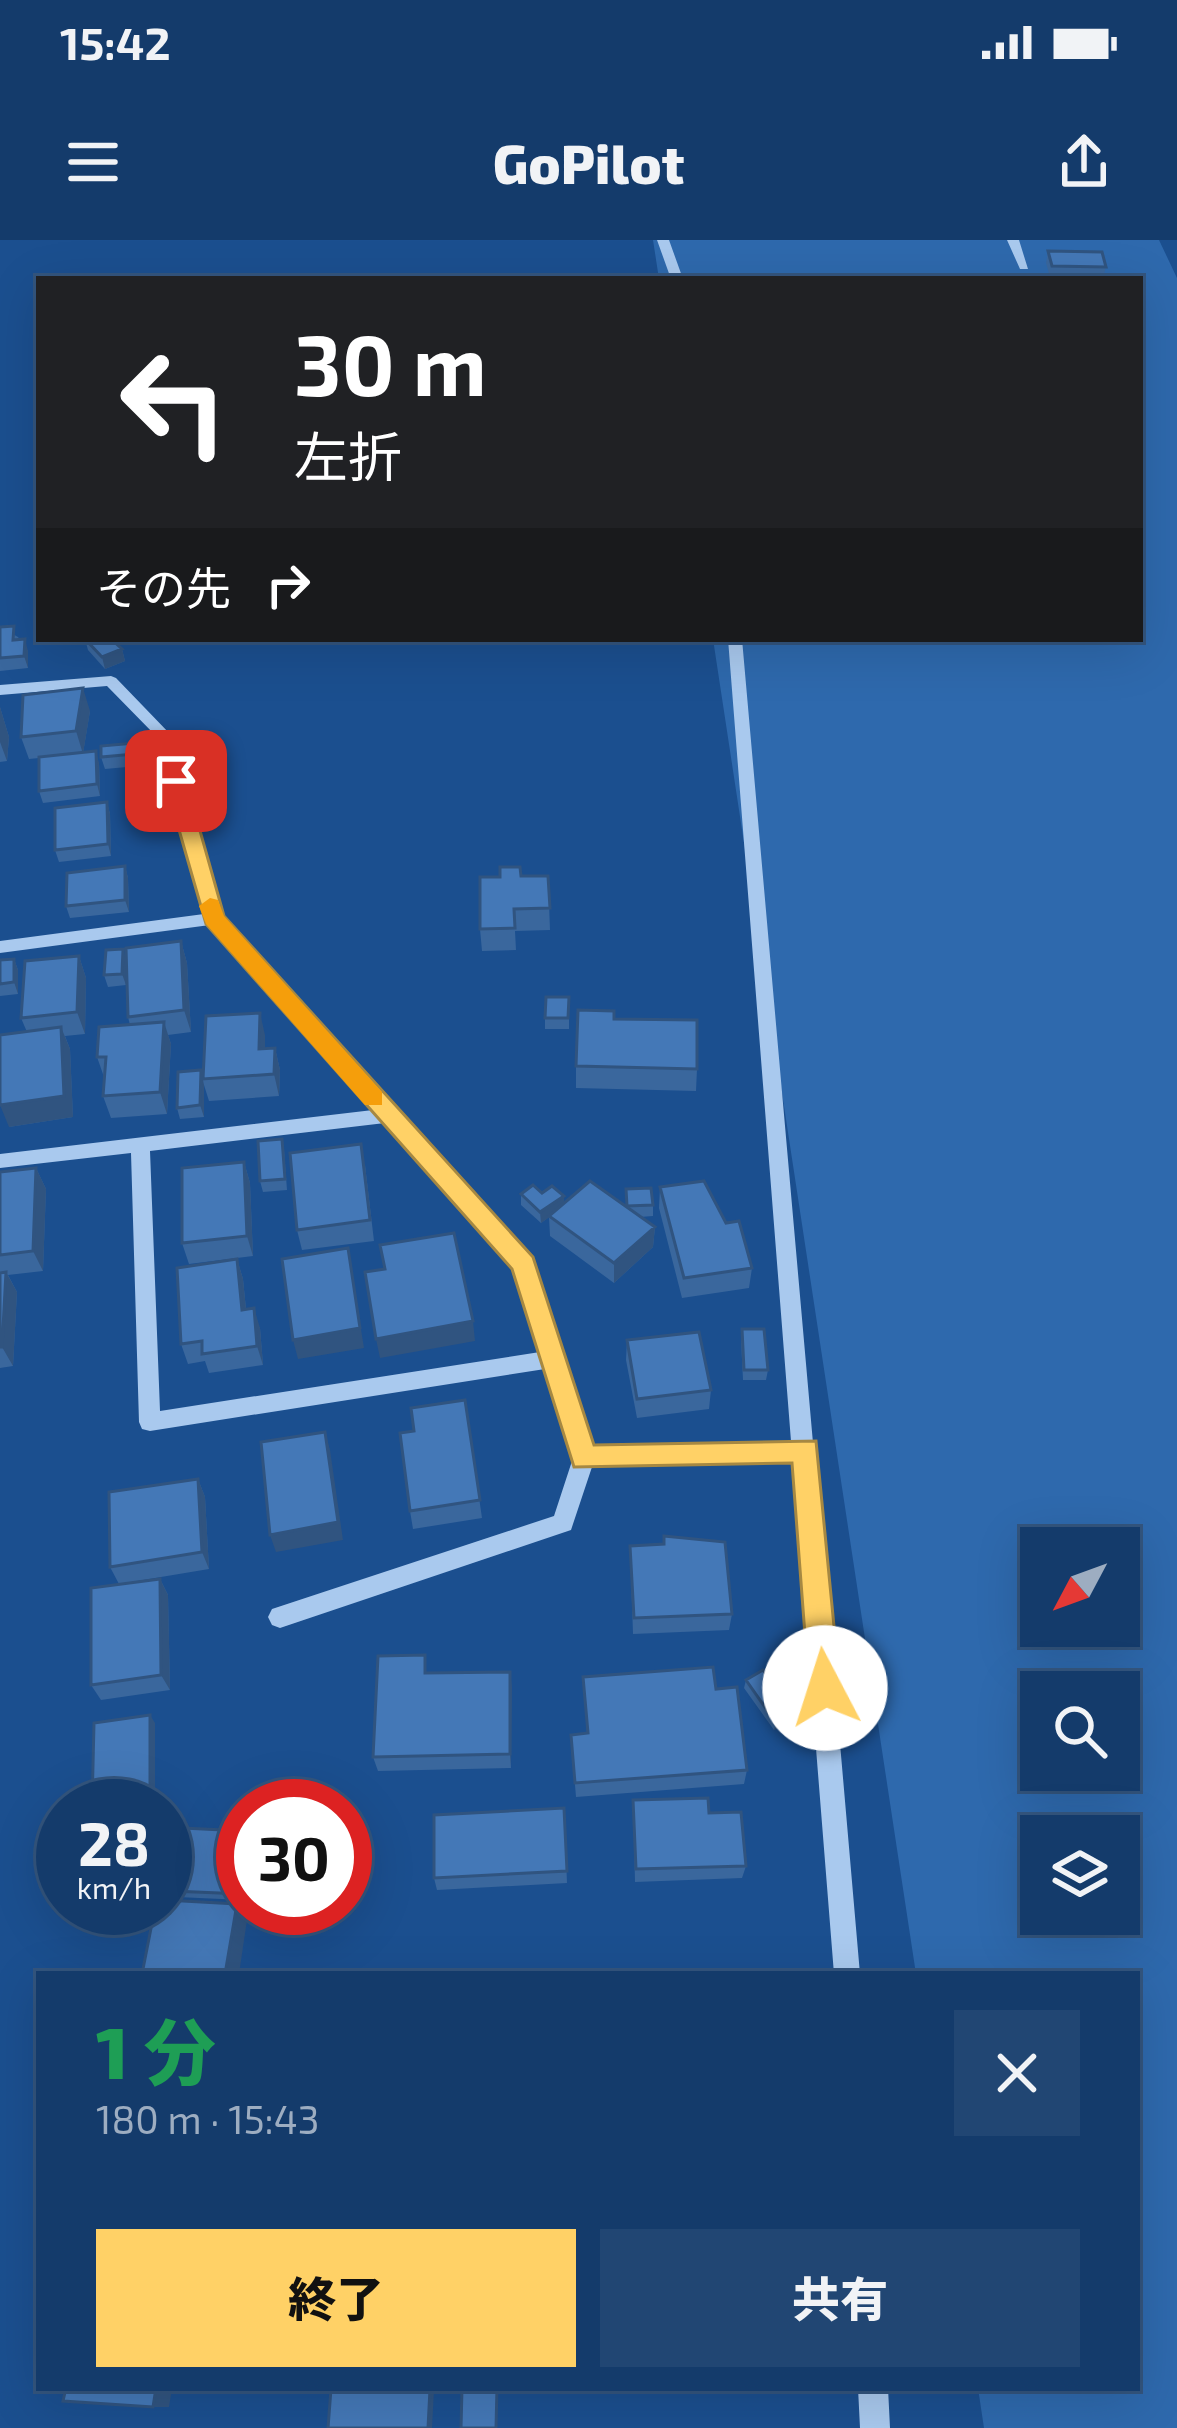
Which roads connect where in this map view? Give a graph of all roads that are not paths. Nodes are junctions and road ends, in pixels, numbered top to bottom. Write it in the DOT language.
graph roads {
  1 [pos="663,240"];
  2 [pos="1012,240"];
  3 [pos="1024,267"];
  4 [pos="676,276"];
  5 [pos="736,642"];
  6 [pos="0,691"];
  7 [pos="214,919"];
  8 [pos="0,947"];
  9 [pos="388,1115"];
  10 [pos="140,1145"];
  11 [pos="0,1161"];
  12 [pos="550,1359"];
  13 [pos="806,1450"];
  14 [pos="584,1458"];
  15 [pos="280,1618"];
  16 [pos="847,1971"];
  17 [pos="872,2391"];
  18 [pos="875,2428"];
  1 -- 4 [label="street"];
  2 -- 3 [label="street"];
  5 -- 13 [label="street"];
  6 -- 7 [label="street"];
  7 -- 8 [label="street"];
  7 -- 9 [label="street"];
  9 -- 10 [label="street"];
  9 -- 12 [label="street"];
  10 -- 11 [label="street"];
  10 -- 12 [label="street"];
  12 -- 14 [label="street"];
  13 -- 14 [label="street"];
  13 -- 16 [label="street"];
  14 -- 15 [label="street"];
  17 -- 18 [label="street"];
}
